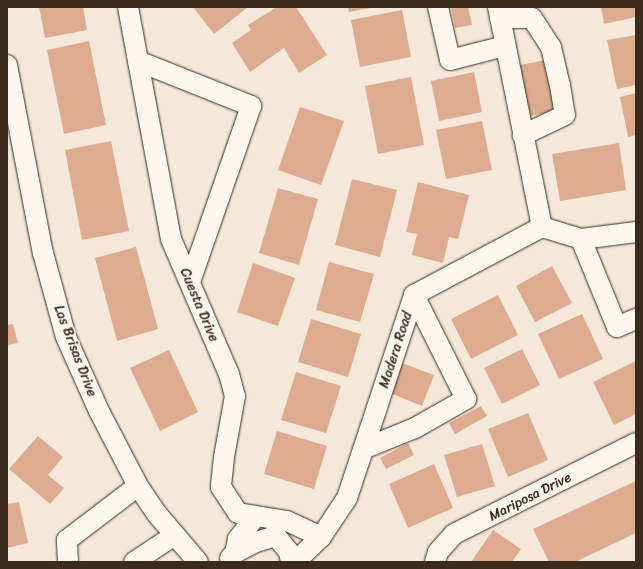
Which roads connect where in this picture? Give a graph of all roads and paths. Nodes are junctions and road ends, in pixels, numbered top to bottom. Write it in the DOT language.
graph roads {
  1 [pos="128,7"];
  2 [pos="438,7"];
  3 [pos="499,13"];
  4 [pos="505,46"];
  5 [pos="138,61"];
  6 [pos="7,65"];
  7 [pos="523,135"];
  8 [pos="542,227"];
  9 [pos="636,232"];
  10 [pos="581,239"];
  11 [pos="190,282"];
  12 [pos="414,295"];
  13 [pos="636,319"];
  14 [pos="636,444"];
  15 [pos="363,449"];
  16 [pos="138,486"];
  17 [pos="256,517"];
  18 [pos="175,535"];
  19 [pos="321,537"];
  20 [pos="231,558"];
  21 [pos="68,562"];
  22 [pos="134,562"];
  23 [pos="198,562"];
  24 [pos="291,562"];
  25 [pos="295,562"];
  26 [pos="436,562"];
  1 -- 5 [label="street, Cuesta Drive"];
  2 -- 4 [label="street"];
  3 -- 4 [label="street"];
  3 -- 7 [label="street"];
  4 -- 7 [label="street"];
  5 -- 11 [label="street, Cuesta Drive"];
  5 -- 11 [label="street"];
  6 -- 16 [label="street, Las Brisas Drive"];
  7 -- 8 [label="street"];
  8 -- 10 [label="street"];
  8 -- 12 [label="street, Madera Road"];
  9 -- 10 [label="street"];
  10 -- 13 [label="street"];
  11 -- 17 [label="street, Cuesta Drive"];
  12 -- 15 [label="street, Madera Road"];
  12 -- 15 [label="street"];
  14 -- 26 [label="street, Mariposa Drive"];
  15 -- 19 [label="street, Madera Road"];
  16 -- 18 [label="street, Las Brisas Drive"];
  16 -- 21 [label="street"];
  17 -- 19 [label="street, Cuesta Drive"];
  17 -- 20 [label="street"];
  18 -- 22 [label="street"];
  18 -- 23 [label="street, Las Brisas Drive"];
  19 -- 25 [label="street, Madera Road"];
  20 -- 24 [label="street"];
}
